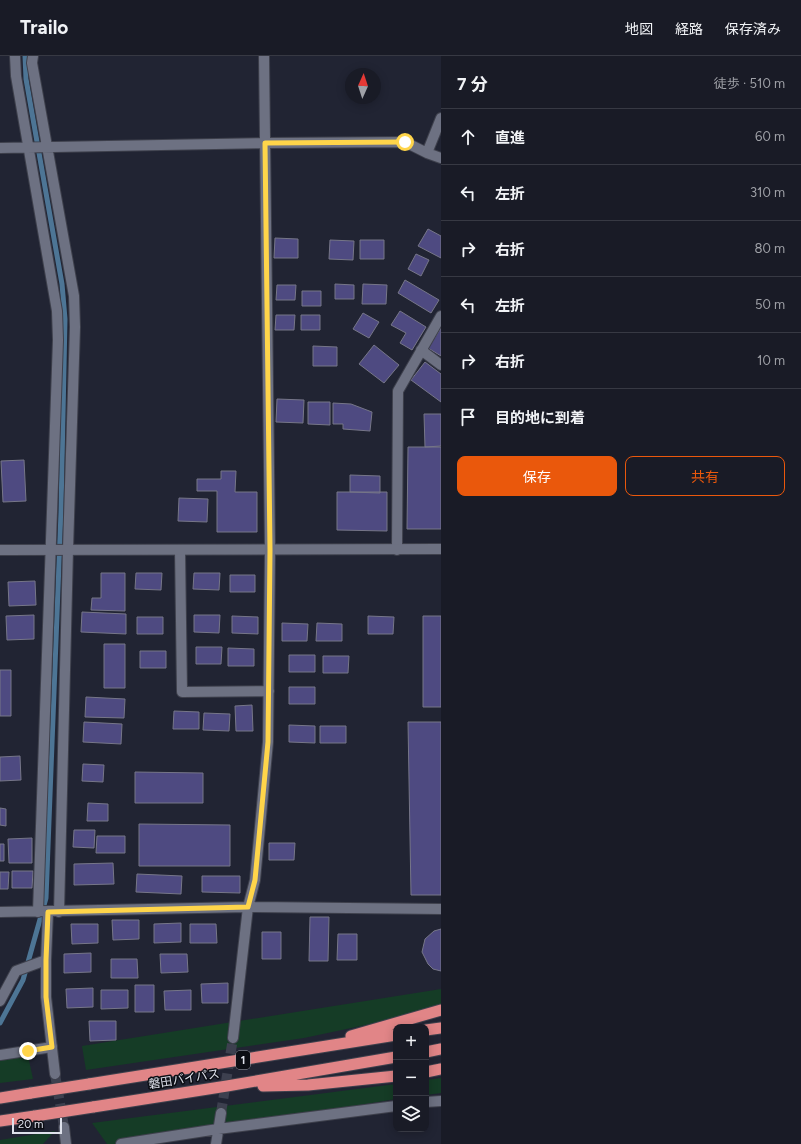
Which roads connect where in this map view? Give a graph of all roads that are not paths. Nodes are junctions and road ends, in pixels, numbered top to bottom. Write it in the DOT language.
graph roads {
  1 [pos="15,56"];
  2 [pos="33,56"];
  3 [pos="264,56"];
  4 [pos="441,118"];
  5 [pos="265,143"];
  6 [pos="0,148"];
  7 [pos="28,148"];
  8 [pos="47,148"];
  9 [pos="427,153"];
  10 [pos="441,158"];
  11 [pos="441,316"];
  12 [pos="421,350"];
  13 [pos="441,365"];
  14 [pos="51,549"];
  15 [pos="68,549"];
  16 [pos="441,549"];
  17 [pos="0,550"];
  18 [pos="180,550"];
  19 [pos="270,550"];
  20 [pos="397,550"];
  21 [pos="269,691"];
  22 [pos="248,907"];
  23 [pos="441,909"];
  24 [pos="0,912"];
  25 [pos="43,912"];
  26 [pos="59,912"];
  27 [pos="46,960"];
  28 [pos="0,1001"];
  29 [pos="441,1010"];
  30 [pos="441,1028"];
  31 [pos="429,1030"];
  32 [pos="393,1035"];
  33 [pos="232,1038"];
  34 [pos="52,1047"];
  35 [pos="304,1050"];
  36 [pos="441,1050"];
  37 [pos="429,1052"];
  38 [pos="0,1055"];
  39 [pos="393,1058"];
  40 [pos="441,1069"];
  41 [pos="429,1071"];
  42 [pos="55,1074"];
  43 [pos="393,1076"];
  44 [pos="227,1086"];
  45 [pos="0,1098"];
  46 [pos="441,1101"];
  47 [pos="429,1102"];
  48 [pos="393,1106"];
  49 [pos="222,1113"];
  50 [pos="0,1121"];
  51 [pos="64,1127"];
  52 [pos="218,1129"];
  53 [pos="66,1144"];
  54 [pos="122,1144"];
  55 [pos="216,1144"];
  1 -- 7 [label="street"];
  2 -- 8 [label="street"];
  3 -- 5 [label="street"];
  4 -- 9 [label="street"];
  5 -- 8 [label="street"];
  5 -- 9 [label="street"];
  5 -- 19 [label="street"];
  6 -- 7 [label="street"];
  7 -- 8 [label="street"];
  7 -- 14 [label="street"];
  8 -- 15 [label="street"];
  9 -- 10 [label="street"];
  11 -- 12 [label="street"];
  12 -- 13 [label="street"];
  12 -- 20 [label="street"];
  14 -- 15 [label="street"];
  14 -- 17 [label="street"];
  14 -- 25 [label="street"];
  15 -- 18 [label="street"];
  15 -- 26 [label="street"];
  16 -- 20 [label="street"];
  18 -- 19 [label="street"];
  18 -- 21 [label="street"];
  19 -- 20 [label="street"];
  19 -- 21 [label="street"];
  21 -- 22 [label="street"];
  22 -- 23 [label="street"];
  22 -- 26 [label="street"];
  22 -- 33 [label="street"];
  24 -- 25 [label="street"];
  25 -- 26 [label="street"];
  25 -- 27 [label="street"];
  27 -- 28 [label="street"];
  27 -- 34 [label="street"];
  29 -- 35 [label="highway"];
  30 -- 31 [label="highway"];
  32 -- 35 [label="highway, 磐田バイパス / 1"];
  34 -- 38 [label="street"];
  34 -- 42 [label="street"];
  35 -- 45 [label="highway, 磐田バイパス / 1, bridge"];
  36 -- 37 [label="highway"];
  39 -- 44 [label="highway, 磐田バイパス / 1"];
  40 -- 41 [label="highway"];
  43 -- 44 [label="highway"];
  44 -- 50 [label="highway, 磐田バイパス / 1, bridge"];
  46 -- 47 [label="street"];
  48 -- 52 [label="street"];
  49 -- 52 [label="street"];
  51 -- 53 [label="street"];
  52 -- 54 [label="street"];
  52 -- 55 [label="street"];
}
